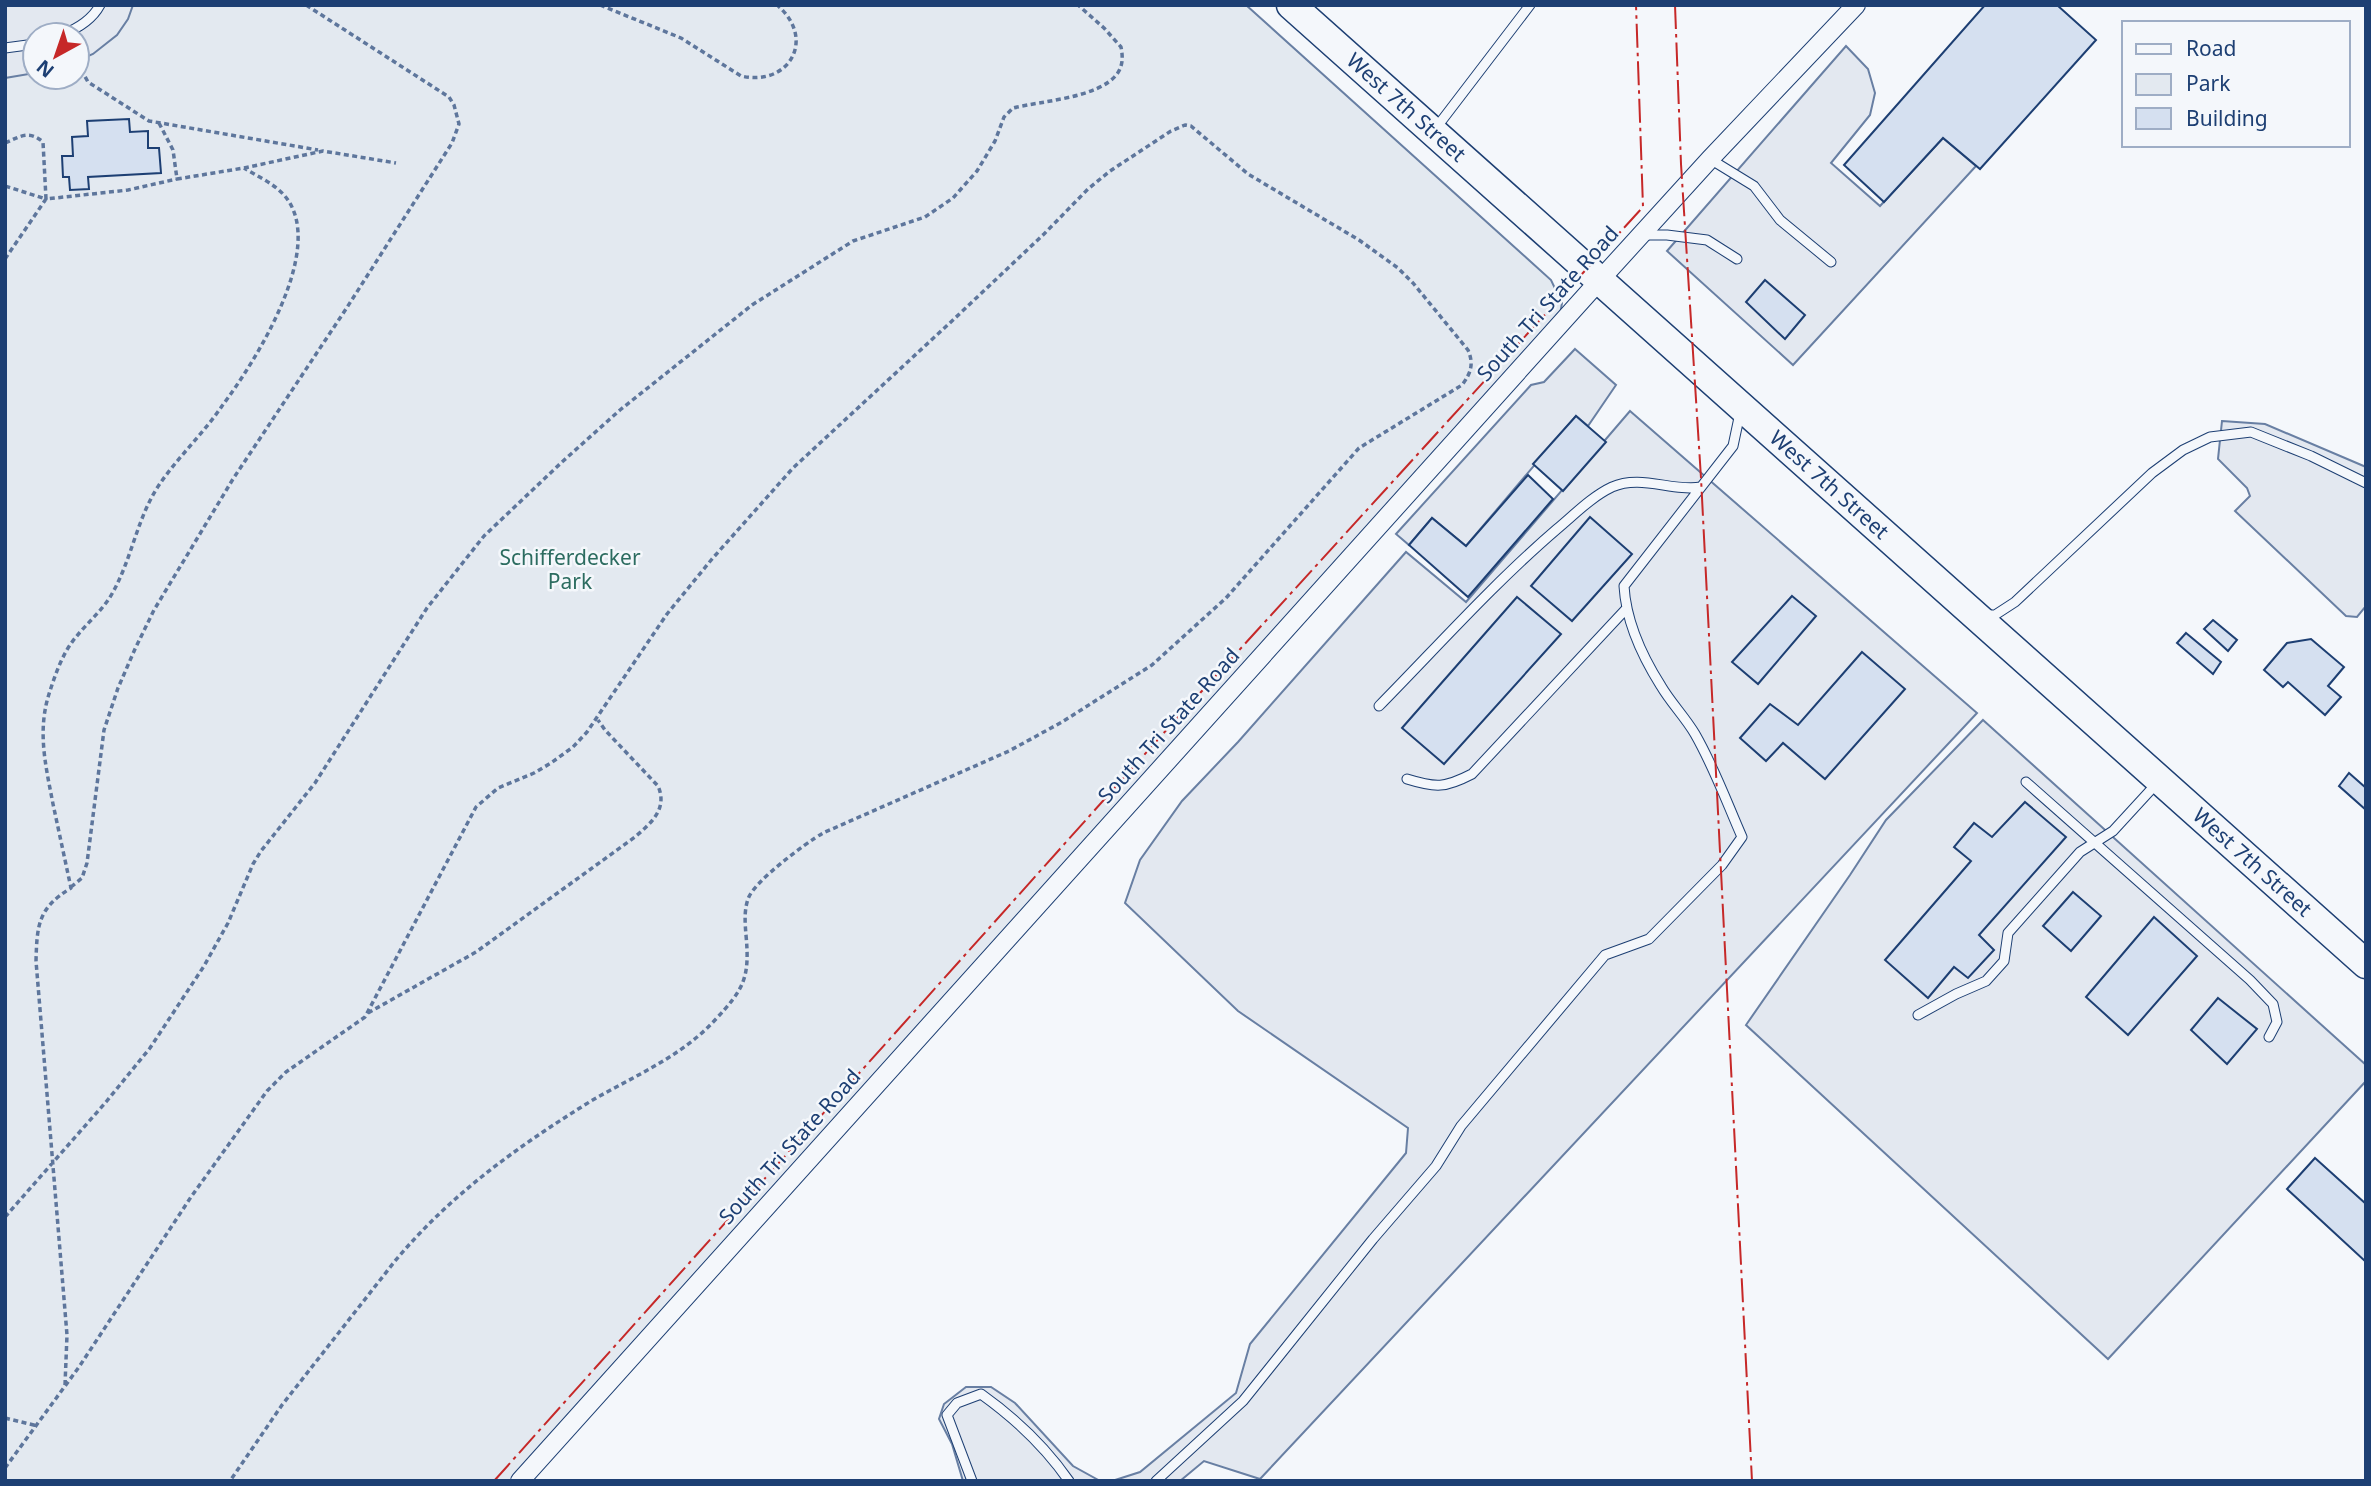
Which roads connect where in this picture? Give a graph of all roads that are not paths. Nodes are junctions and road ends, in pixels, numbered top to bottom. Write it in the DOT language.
graph roads {
  1 [pos="100,5"];
  2 [pos="1291,5"];
  3 [pos="1530,5"];
  4 [pos="1856,5"];
  5 [pos="86,21"];
  6 [pos="1433,132"];
  7 [pos="1710,159"];
  8 [pos="1641,235"];
  9 [pos="1737,258"];
  10 [pos="1831,262"];
  11 [pos="1599,281"];
  12 [pos="1741,408"];
  13 [pos="2366,483"];
  14 [pos="1701,487"];
  15 [pos="1626,609"];
  16 [pos="1975,616"];
  17 [pos="1380,706"];
  18 [pos="1407,779"];
  19 [pos="2160,780"];
  20 [pos="2026,782"];
  21 [pos="2095,842"];
  22 [pos="2366,964"];
  23 [pos="1918,1015"];
  24 [pos="2269,1037"];
  25 [pos="520,1481"];
  26 [pos="972,1481"];
  27 [pos="1069,1481"];
  28 [pos="1156,1481"];
  1 -- 5 [label="lane"];
  2 -- 6 [label="main road, West 7th Street"];
  3 -- 6 [label="lane"];
  4 -- 7 [label="street, South Tri State Road"];
  6 -- 11 [label="main road, West 7th Street"];
  7 -- 8 [label="street, South Tri State Road"];
  7 -- 10 [label="lane"];
  8 -- 9 [label="lane"];
  8 -- 11 [label="street, South Tri State Road"];
  11 -- 12 [label="main road, West 7th Street"];
  11 -- 25 [label="street, South Tri State Road"];
  12 -- 14 [label="lane"];
  12 -- 16 [label="main road, West 7th Street"];
  13 -- 16 [label="lane"];
  14 -- 15 [label="lane"];
  14 -- 17 [label="lane"];
  15 -- 18 [label="lane"];
  15 -- 28 [label="lane"];
  16 -- 19 [label="main road, West 7th Street"];
  19 -- 21 [label="lane"];
  19 -- 22 [label="main road, West 7th Street"];
  20 -- 21 [label="lane"];
  21 -- 23 [label="lane"];
  21 -- 24 [label="lane"];
  26 -- 27 [label="lane"];
}
